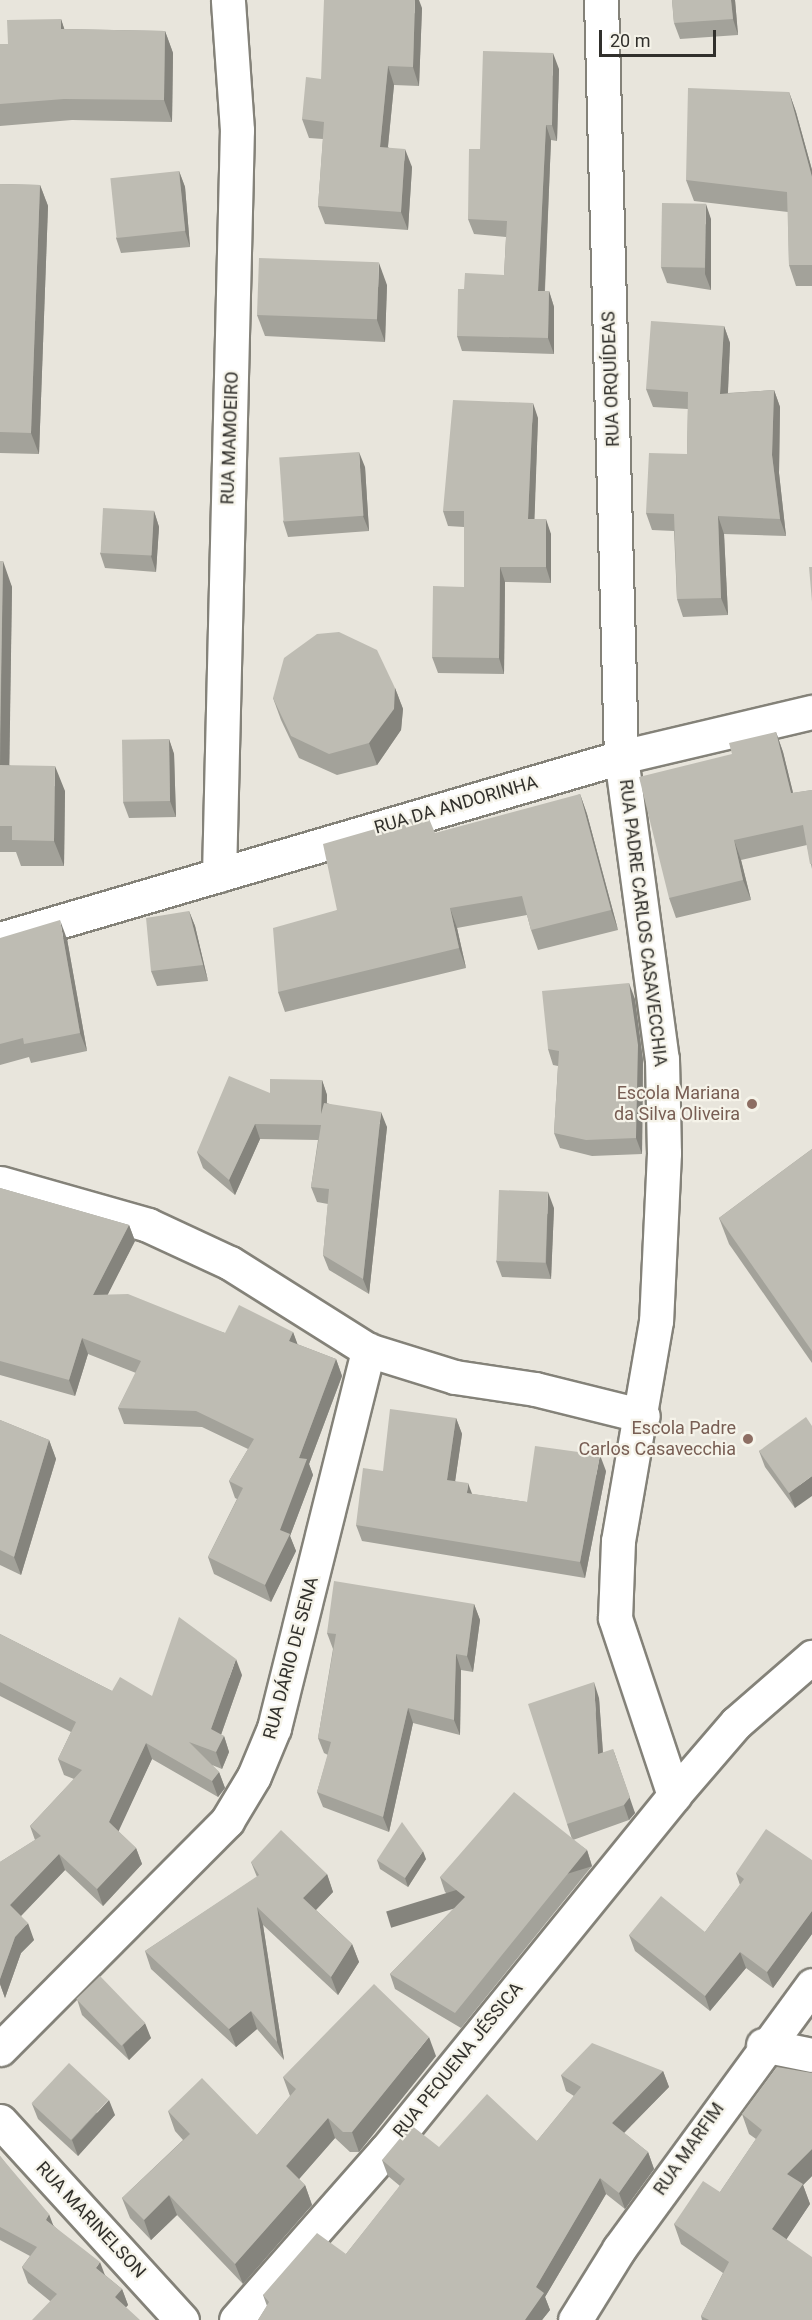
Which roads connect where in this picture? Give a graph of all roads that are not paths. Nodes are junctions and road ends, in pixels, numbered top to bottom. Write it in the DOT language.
graph roads {
  1 [pos="228,0"];
  2 [pos="601,0"];
  3 [pos="812,712"];
  4 [pos="621,757"];
  5 [pos="219,875"];
  6 [pos="0,939"];
  7 [pos="0,1183"];
  8 [pos="368,1350"];
  9 [pos="643,1416"];
  10 [pos="812,1657"];
  11 [pos="674,1795"];
  12 [pos="812,1985"];
  13 [pos="763,2045"];
  14 [pos="0,2049"];
  15 [pos="812,2055"];
  16 [pos="0,2121"];
  17 [pos="182,2320"];
  18 [pos="236,2320"];
  19 [pos="575,2320"];
  1 -- 5 [label="street, RUA MAMOEIRO"];
  2 -- 4 [label="street, RUA ORQUÍDEAS"];
  3 -- 4 [label="street, RUA DA ANDORINHA"];
  4 -- 5 [label="street, RUA DA ANDORINHA"];
  4 -- 9 [label="street, RUA PADRE CARLOS CASAVECCHIA"];
  5 -- 6 [label="street, RUA DA ANDORINHA"];
  7 -- 8 [label="street"];
  8 -- 9 [label="street"];
  8 -- 14 [label="street, RUA DÁRIO DE SENA"];
  9 -- 11 [label="street, RUA PADRE CARLOS CASAVECCHIA"];
  10 -- 11 [label="street, RUA PEQUENA JÉSSICA"];
  11 -- 18 [label="street, RUA PEQUENA JÉSSICA"];
  12 -- 13 [label="street, RUA MARFIM"];
  13 -- 15 [label="street"];
  13 -- 19 [label="street, RUA MARFIM"];
  16 -- 17 [label="street, RUA MARINELSON"];
}
